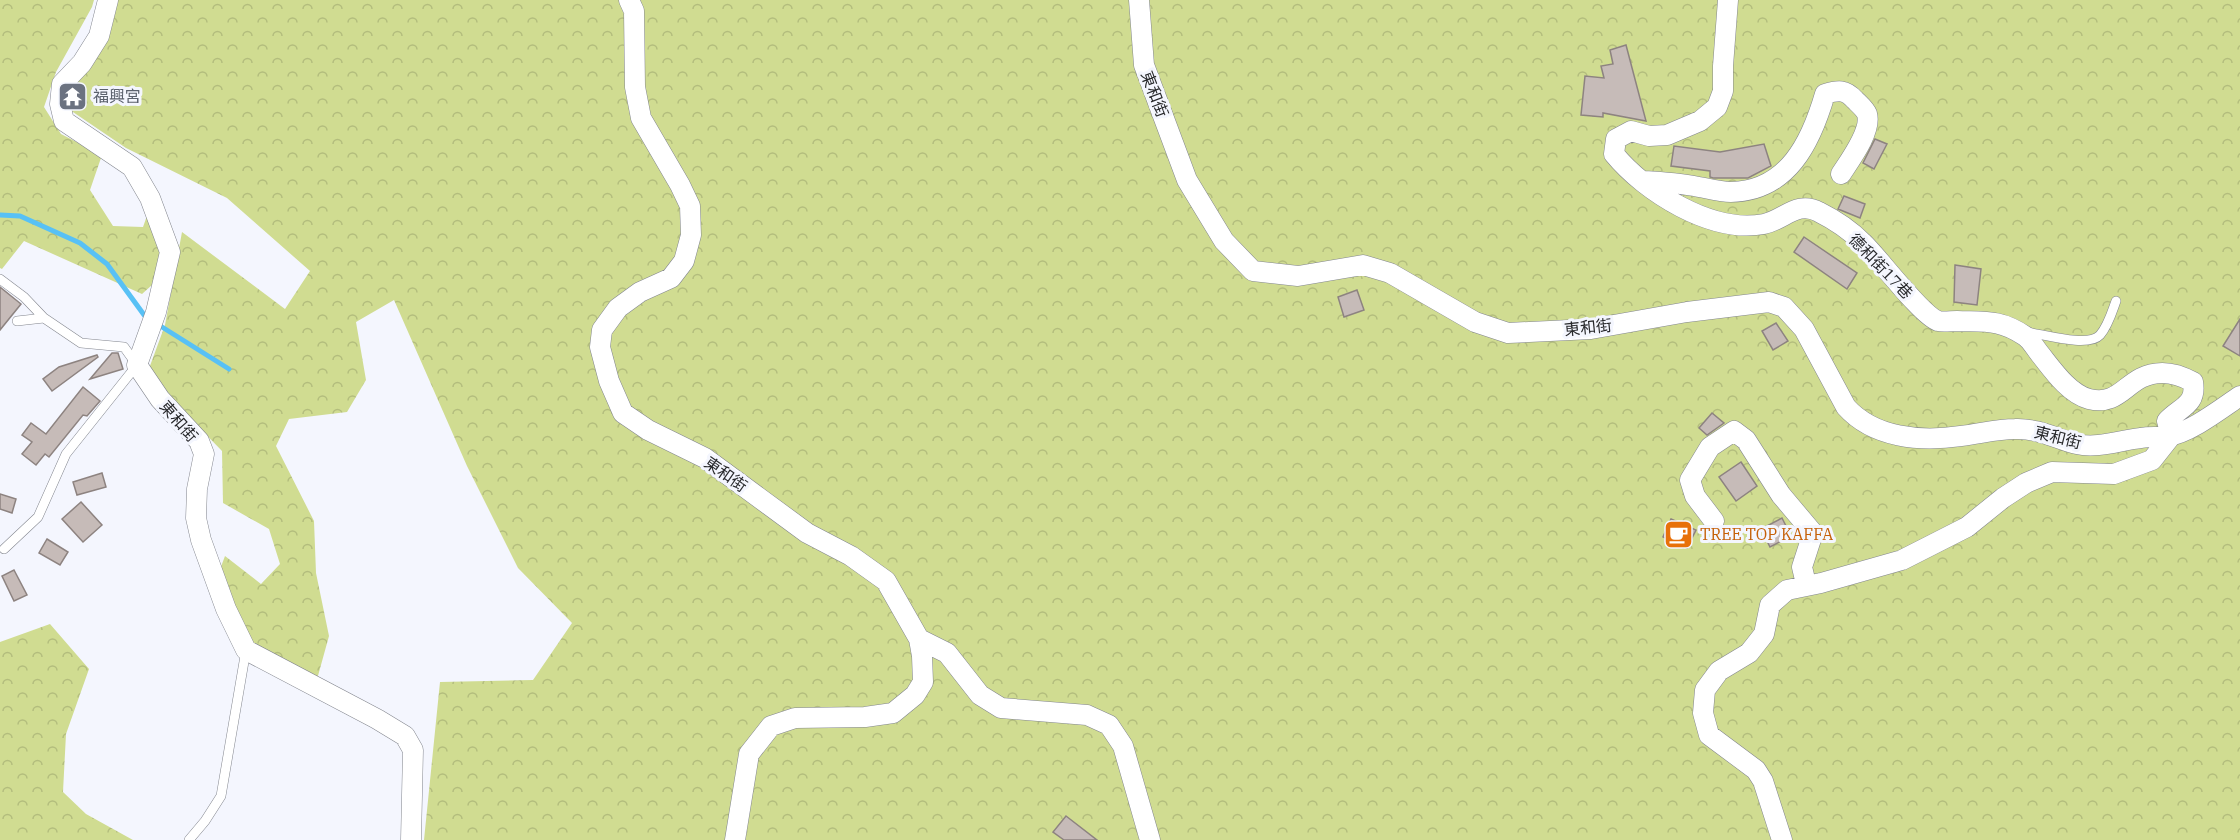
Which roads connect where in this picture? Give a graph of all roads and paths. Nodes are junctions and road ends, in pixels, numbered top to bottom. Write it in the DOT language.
graph roads {
  1 [pos="108,0"];
  2 [pos="630,0"];
  3 [pos="1139,0"];
  4 [pos="1728,0"];
  5 [pos="1841,174"];
  6 [pos="1640,180"];
  7 [pos="0,279"];
  8 [pos="2116,301"];
  9 [pos="44,318"];
  10 [pos="17,321"];
  11 [pos="2015,330"];
  12 [pos="137,365"];
  13 [pos="2240,396"];
  14 [pos="2171,436"];
  15 [pos="1714,521"];
  16 [pos="4,549"];
  17 [pos="1806,584"];
  18 [pos="919,639"];
  19 [pos="246,650"];
  20 [pos="189,840"];
  21 [pos="411,840"];
  22 [pos="735,840"];
  23 [pos="1150,840"];
  24 [pos="1782,840"];
  1 -- 12 [label="street"];
  2 -- 18 [label="street, 東和街"];
  3 -- 14 [label="street, 東和街"];
  4 -- 6 [label="street, 德和街17巷"];
  5 -- 6 [label="street"];
  6 -- 11 [label="street, 德和街17巷"];
  7 -- 9 [label="lane"];
  8 -- 11 [label="lane"];
  9 -- 10 [label="lane"];
  9 -- 12 [label="lane"];
  11 -- 14 [label="street, 德和街17巷"];
  12 -- 16 [label="lane"];
  12 -- 19 [label="street, 東和街"];
  13 -- 14 [label="street"];
  14 -- 17 [label="street"];
  15 -- 17 [label="street"];
  17 -- 24 [label="street"];
  18 -- 22 [label="street, 東和街"];
  18 -- 23 [label="street"];
  19 -- 20 [label="lane"];
  19 -- 21 [label="street"];
}
